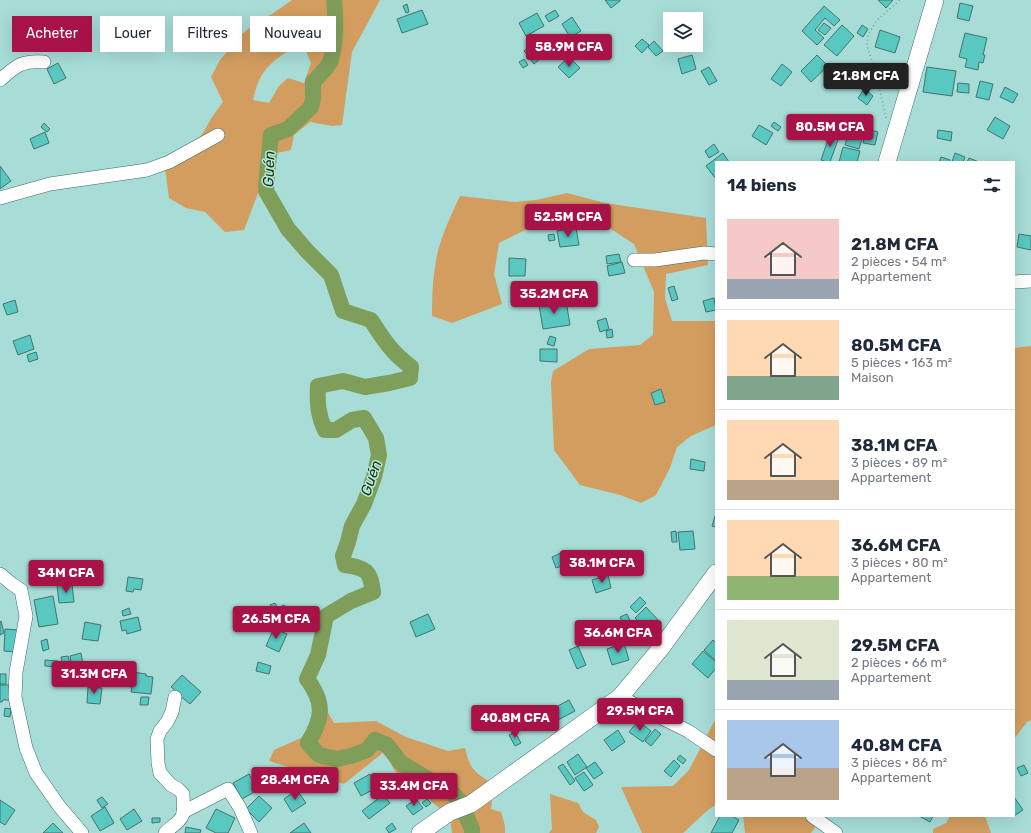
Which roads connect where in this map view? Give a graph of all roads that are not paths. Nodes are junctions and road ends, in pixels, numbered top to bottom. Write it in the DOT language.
graph roads {
  1 [pos="935,0"];
  2 [pos="44,62"];
  3 [pos="0,80"];
  4 [pos="218,135"];
  5 [pos="887,161"];
  6 [pos="0,198"];
  7 [pos="715,254"];
  8 [pos="634,260"];
  9 [pos="1031,281"];
  10 [pos="1015,282"];
  11 [pos="0,574"];
  12 [pos="715,574"];
  13 [pos="175,697"];
  14 [pos="620,697"];
  15 [pos="715,749"];
  16 [pos="183,812"];
  17 [pos="813,817"];
  18 [pos="82,833"];
  19 [pos="165,833"];
  20 [pos="251,833"];
  21 [pos="420,833"];
  22 [pos="836,833"];
  1 -- 5 [label="main road"];
  2 -- 3 [label="street"];
  4 -- 6 [label="street"];
  7 -- 8 [label="street"];
  9 -- 10 [label="street"];
  11 -- 18 [label="street"];
  12 -- 14 [label="main road"];
  13 -- 16 [label="street"];
  14 -- 15 [label="street"];
  14 -- 21 [label="main road"];
  16 -- 19 [label="street"];
  16 -- 20 [label="street"];
  17 -- 22 [label="street"];
}
